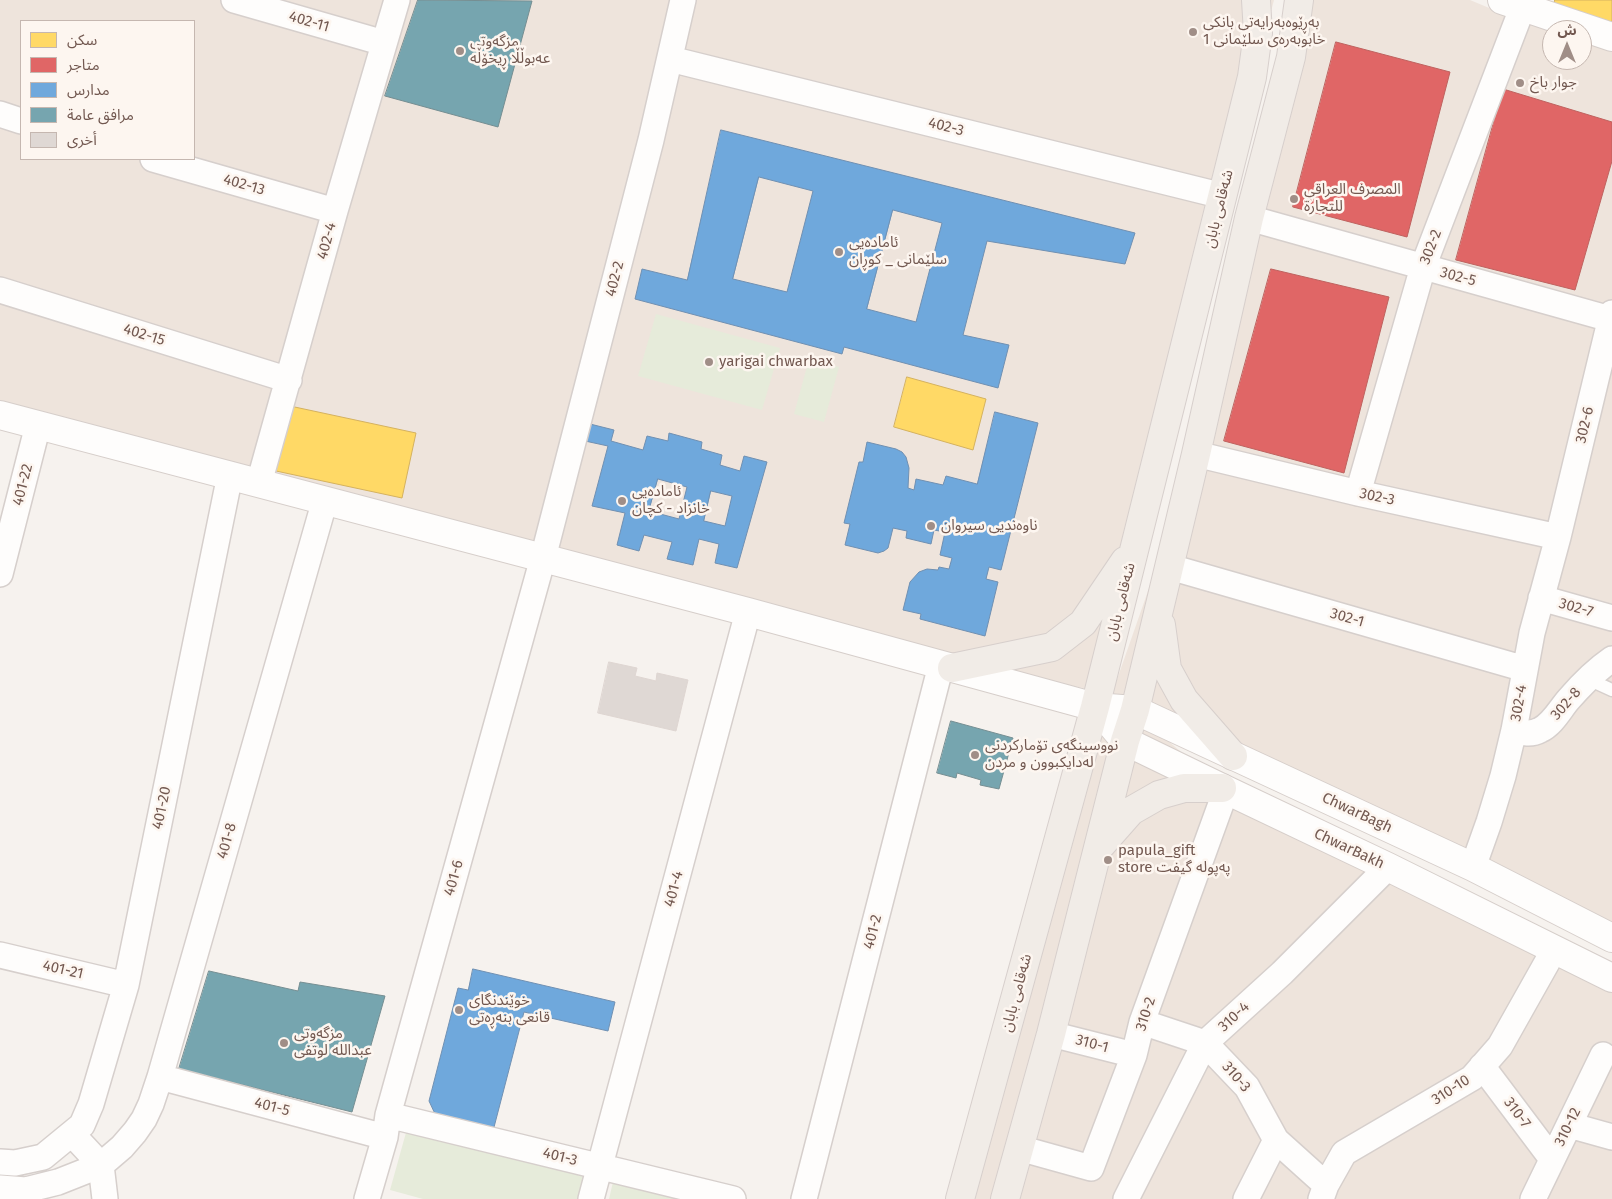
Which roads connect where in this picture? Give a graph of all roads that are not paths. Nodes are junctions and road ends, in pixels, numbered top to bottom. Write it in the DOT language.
graph roads {
  1 [pos="234,0"];
  2 [pos="397,0"];
  3 [pos="683,0"];
  4 [pos="1299,0"];
  5 [pos="1517,2"];
  6 [pos="1261,4"];
  7 [pos="1612,37"];
  8 [pos="384,43"];
  9 [pos="670,59"];
  10 [pos="0,114"];
  11 [pos="20,121"];
  12 [pos="156,160"];
  13 [pos="1222,196"];
  14 [pos="335,211"];
  15 [pos="1249,218"];
  16 [pos="1423,268"];
  17 [pos="0,290"];
  18 [pos="1611,316"];
  19 [pos="289,380"];
  20 [pos="0,415"];
  21 [pos="38,425"];
  22 [pos="1196,454"];
  23 [pos="230,475"];
  24 [pos="259,483"];
  25 [pos="1358,493"];
  26 [pos="325,500"];
  27 [pos="1558,537"];
  28 [pos="1136,545"];
  29 [pos="543,558"];
  30 [pos="1170,566"];
  31 [pos="0,574"];
  32 [pos="1541,598"];
  33 [pos="1159,610"];
  34 [pos="748,612"];
  35 [pos="1612,618"];
  36 [pos="1612,659"];
  37 [pos="947,667"];
  38 [pos="1525,668"];
  39 [pos="1588,679"];
  40 [pos="1612,690"];
  41 [pos="1095,707"];
  42 [pos="1135,710"];
  43 [pos="1514,730"];
  44 [pos="1125,740"];
  45 [pos="1233,756"];
  46 [pos="1224,789"];
  47 [pos="1098,848"];
  48 [pos="1388,867"];
  49 [pos="1472,867"];
  50 [pos="1612,938"];
  51 [pos="1554,950"];
  52 [pos="0,955"];
  53 [pos="1612,978"];
  54 [pos="126,985"];
  55 [pos="1142,1022"];
  56 [pos="1051,1034"];
  57 [pos="1206,1044"];
  58 [pos="1134,1055"];
  59 [pos="1603,1055"];
  60 [pos="1482,1066"];
  61 [pos="160,1077"];
  62 [pos="1569,1125"];
  63 [pos="386,1126"];
  64 [pos="72,1134"];
  65 [pos="1612,1137"];
  66 [pos="1276,1140"];
  67 [pos="1019,1148"];
  68 [pos="1552,1160"];
  69 [pos="0,1162"];
  70 [pos="101,1165"];
  71 [pos="600,1167"];
  72 [pos="0,1188"];
  73 [pos="1323,1192"];
  74 [pos="105,1199"];
  75 [pos="367,1199"];
  76 [pos="591,1199"];
  77 [pos="733,1199"];
  78 [pos="804,1199"];
  79 [pos="960,1199"];
  80 [pos="1004,1199"];
  81 [pos="1126,1199"];
  82 [pos="1246,1199"];
  83 [pos="1532,1199"];
  1 -- 8 [label="street, 402-11"];
  2 -- 8 [label="street, 402-4"];
  3 -- 9 [label="street, 402-2"];
  4 -- 15 [label="main road, شەقامی بابان"];
  5 -- 7 [label="main road"];
  5 -- 16 [label="street, 302-2"];
  6 -- 13 [label="main road, شەقامی بابان"];
  8 -- 14 [label="street, 402-4"];
  9 -- 13 [label="street, 402-3"];
  9 -- 29 [label="street, 402-2"];
  10 -- 11 [label="street"];
  12 -- 14 [label="street, 402-13"];
  13 -- 28 [label="main road, شەقامی بابان"];
  14 -- 19 [label="street, 402-4"];
  15 -- 16 [label="street, 302-5"];
  15 -- 22 [label="main road, شەقامی بابان"];
  16 -- 18 [label="street, 302-5"];
  16 -- 25 [label="street, 302-2"];
  17 -- 19 [label="street, 402-15"];
  18 -- 27 [label="street, 302-6"];
  19 -- 24 [label="street, 402-4"];
  20 -- 21 [label="main road, ChwarBagh"];
  21 -- 23 [label="main road, ChwarBagh"];
  21 -- 31 [label="street, 401-22"];
  22 -- 25 [label="street, 302-3"];
  22 -- 30 [label="main road, شەقامی بابان"];
  23 -- 24 [label="main road, ChwarBagh"];
  23 -- 54 [label="street, 401-20"];
  24 -- 26 [label="main road, ChwarBagh"];
  25 -- 27 [label="street, 302-3"];
  26 -- 29 [label="main road, ChwarBagh"];
  26 -- 61 [label="street, 401-8"];
  27 -- 32 [label="street, 302-4"];
  28 -- 37 [label="main road"];
  28 -- 41 [label="main road, شەقامی بابان"];
  29 -- 34 [label="main road, ChwarBagh"];
  29 -- 63 [label="street, 401-6"];
  30 -- 33 [label="main road, شەقامی بابان"];
  30 -- 38 [label="street, 302-1"];
  32 -- 35 [label="street, 302-7"];
  32 -- 38 [label="street, 302-4"];
  33 -- 42 [label="main road, شەقامی بابان"];
  33 -- 45 [label="main road"];
  34 -- 37 [label="main road, ChwarBagh"];
  34 -- 71 [label="street, 401-4"];
  36 -- 39 [label="street, 302-8"];
  37 -- 41 [label="main road, ChwarBagh"];
  37 -- 78 [label="street, 401-2"];
  38 -- 43 [label="street, 302-4"];
  39 -- 40 [label="lane"];
  39 -- 43 [label="street, 302-8"];
  41 -- 42 [label="main road, ChwarBagh"];
  41 -- 44 [label="main road, ChwarBakh"];
  41 -- 79 [label="main road, شەقامی بابان"];
  42 -- 44 [label="main road, شەقامی بابان"];
  42 -- 45 [label="main road, ChwarBagh"];
  43 -- 49 [label="street, 302-4"];
  44 -- 46 [label="main road, ChwarBakh"];
  44 -- 47 [label="main road, شەقامی بابان"];
  45 -- 49 [label="main road, ChwarBagh"];
  46 -- 47 [label="main road"];
  46 -- 48 [label="main road, ChwarBakh"];
  46 -- 55 [label="street, 310-2"];
  47 -- 56 [label="main road, شەقامی بابان"];
  48 -- 51 [label="main road, ChwarBakh"];
  48 -- 57 [label="street, 310-4"];
  49 -- 50 [label="main road, ChwarBagh"];
  51 -- 53 [label="main road, ChwarBakh"];
  51 -- 60 [label="street, 310-10"];
  52 -- 54 [label="street, 401-21"];
  54 -- 64 [label="street, 401-20"];
  55 -- 57 [label="street, 310-3"];
  55 -- 58 [label="street, 310-2"];
  56 -- 58 [label="street, 310-1"];
  56 -- 67 [label="main road, شەقامی بابان"];
  57 -- 66 [label="street, 310-3"];
  57 -- 81 [label="street, 310-4"];
  58 -- 67 [label="street, 310-2"];
  59 -- 62 [label="street, 310-12"];
  60 -- 68 [label="street, 310-7"];
  60 -- 73 [label="street, 310-10"];
  61 -- 63 [label="street, 401-5"];
  61 -- 70 [label="street, 401-8"];
  62 -- 65 [label="street"];
  62 -- 68 [label="street, 310-12"];
  63 -- 71 [label="street, 401-3"];
  63 -- 75 [label="street, 401-6"];
  64 -- 69 [label="street, 401-20"];
  64 -- 70 [label="street"];
  66 -- 73 [label="street, 310-3"];
  66 -- 82 [label="street"];
  67 -- 80 [label="main road, شەقامی بابان"];
  68 -- 83 [label="street, 310-12"];
  70 -- 72 [label="street, 401-8"];
  70 -- 74 [label="street"];
  71 -- 76 [label="street, 401-4"];
  71 -- 77 [label="street, 401-3"];
}
